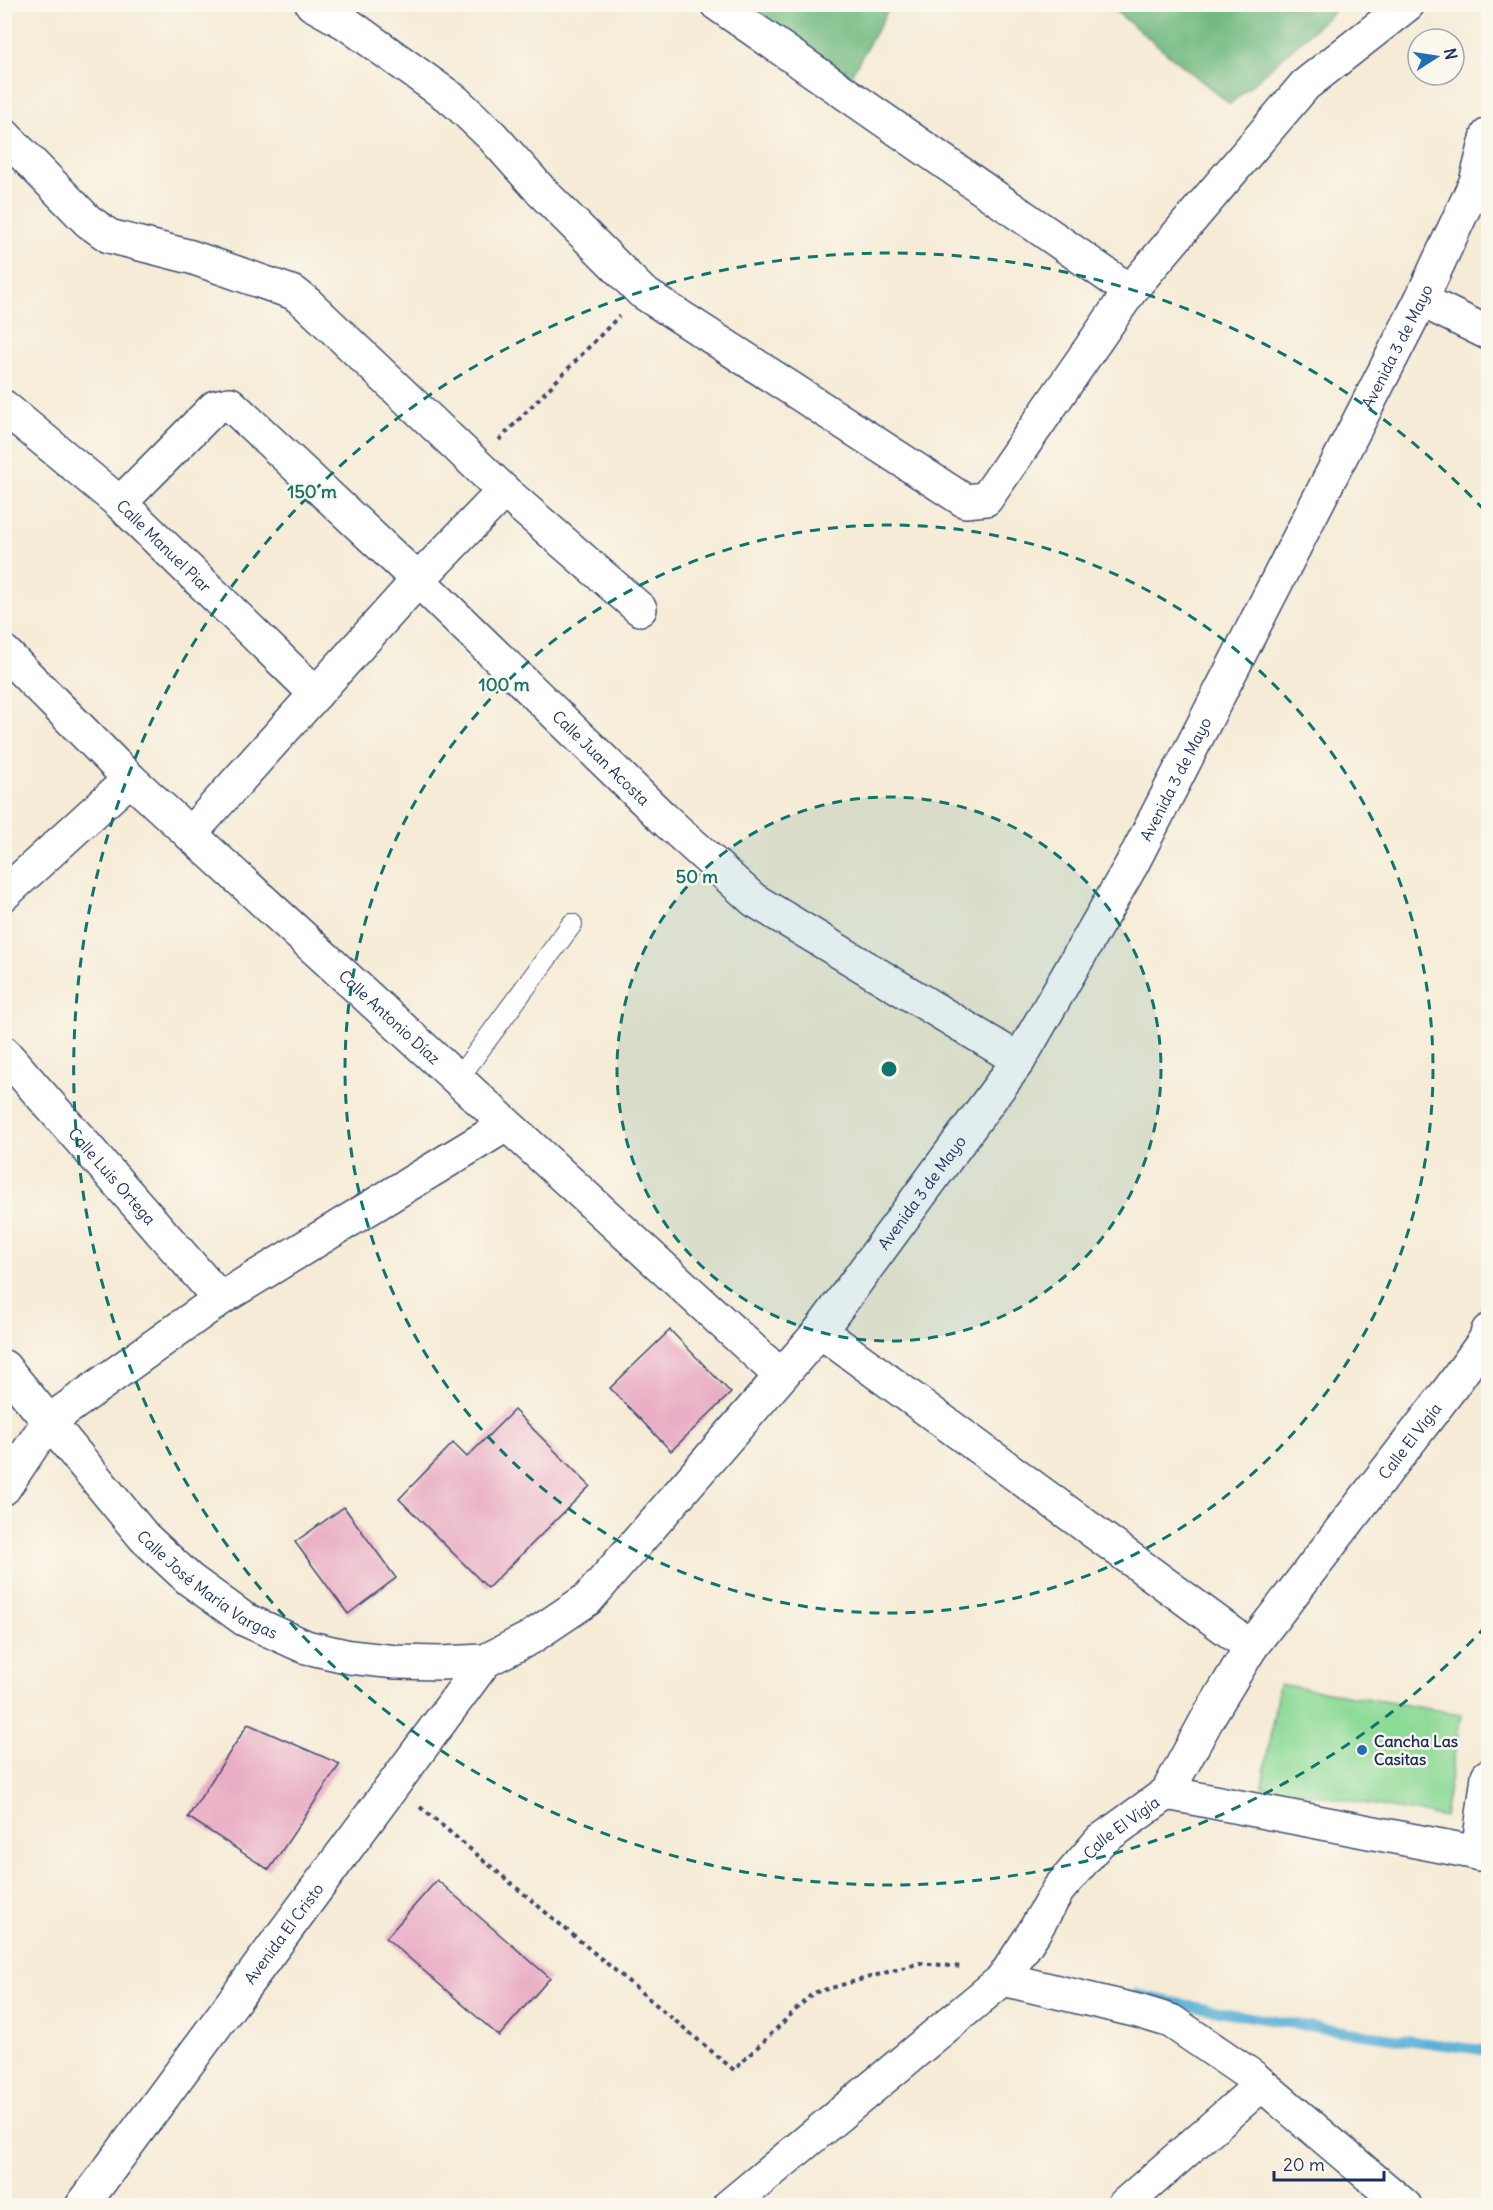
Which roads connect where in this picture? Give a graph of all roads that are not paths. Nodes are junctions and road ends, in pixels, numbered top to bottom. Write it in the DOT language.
graph roads {
  1 [pos="312,4"];
  2 [pos="717,4"];
  3 [pos="1408,4"];
  4 [pos="4,135"];
  5 [pos="1488,135"];
  6 [pos="1482,185"];
  7 [pos="1130,291"];
  8 [pos="1421,300"];
  9 [pos="1488,333"];
  10 [pos="4,407"];
  11 [pos="504,491"];
  12 [pos="120,503"];
  13 [pos="418,580"];
  14 [pos="640,609"];
  15 [pos="4,652"];
  16 [pos="316,694"];
  17 [pos="130,779"];
  18 [pos="190,834"];
  19 [pos="4,894"];
  20 [pos="572,924"];
  21 [pos="4,1053"];
  22 [pos="1019,1060"];
  23 [pos="457,1080"];
  24 [pos="506,1125"];
  25 [pos="220,1299"];
  26 [pos="820,1331"];
  27 [pos="1488,1332"];
  28 [pos="4,1368"];
  29 [pos="780,1375"];
  30 [pos="48,1422"];
  31 [pos="4,1488"];
  32 [pos="1251,1647"];
  33 [pos="485,1660"];
  34 [pos="1488,1776"];
  35 [pos="1167,1793"];
  36 [pos="1483,1855"];
  37 [pos="1003,1979"];
  38 [pos="1261,2085"];
  39 [pos="82,2205"];
  40 [pos="729,2205"];
  41 [pos="1123,2205"];
  42 [pos="1405,2205"];
  1 -- 7 [label="street"];
  2 -- 7 [label="street"];
  3 -- 7 [label="street"];
  4 -- 11 [label="street"];
  5 -- 6 [label="street, Avenida 3 de Mayo"];
  6 -- 8 [label="street, Avenida 3 de Mayo"];
  8 -- 9 [label="street"];
  8 -- 22 [label="street, Avenida 3 de Mayo"];
  10 -- 12 [label="street, Calle Manuel Piar"];
  11 -- 13 [label="street"];
  11 -- 14 [label="street"];
  12 -- 13 [label="street, Calle Juan Acosta"];
  12 -- 16 [label="street, Calle Manuel Piar"];
  13 -- 16 [label="street"];
  13 -- 22 [label="street, Calle Juan Acosta"];
  15 -- 17 [label="street, Calle Antonio Díaz"];
  16 -- 18 [label="street"];
  17 -- 18 [label="street, Calle Antonio Díaz"];
  17 -- 19 [label="street"];
  18 -- 23 [label="street, Calle Antonio Díaz"];
  20 -- 23 [label="lane"];
  21 -- 25 [label="street, Calle Luis Ortega"];
  22 -- 26 [label="street, Avenida 3 de Mayo"];
  23 -- 24 [label="street, Calle Antonio Díaz"];
  24 -- 25 [label="street"];
  24 -- 29 [label="street, Calle Antonio Díaz"];
  25 -- 30 [label="street"];
  26 -- 29 [label="street, Avenida 3 de Mayo"];
  26 -- 32 [label="street"];
  27 -- 32 [label="street, Calle El Vigía"];
  28 -- 30 [label="street, Calle José María Vargas"];
  29 -- 33 [label="street, Avenida 3 de Mayo"];
  30 -- 31 [label="street"];
  30 -- 33 [label="street, Calle José María Vargas"];
  32 -- 35 [label="street, Calle El Vigía"];
  33 -- 39 [label="street, Avenida El Cristo"];
  34 -- 36 [label="street"];
  35 -- 36 [label="street"];
  35 -- 37 [label="street, Calle El Vigía"];
  37 -- 38 [label="street"];
  37 -- 40 [label="street, Calle El Vigía"];
  38 -- 41 [label="street"];
  38 -- 42 [label="street"];
}
